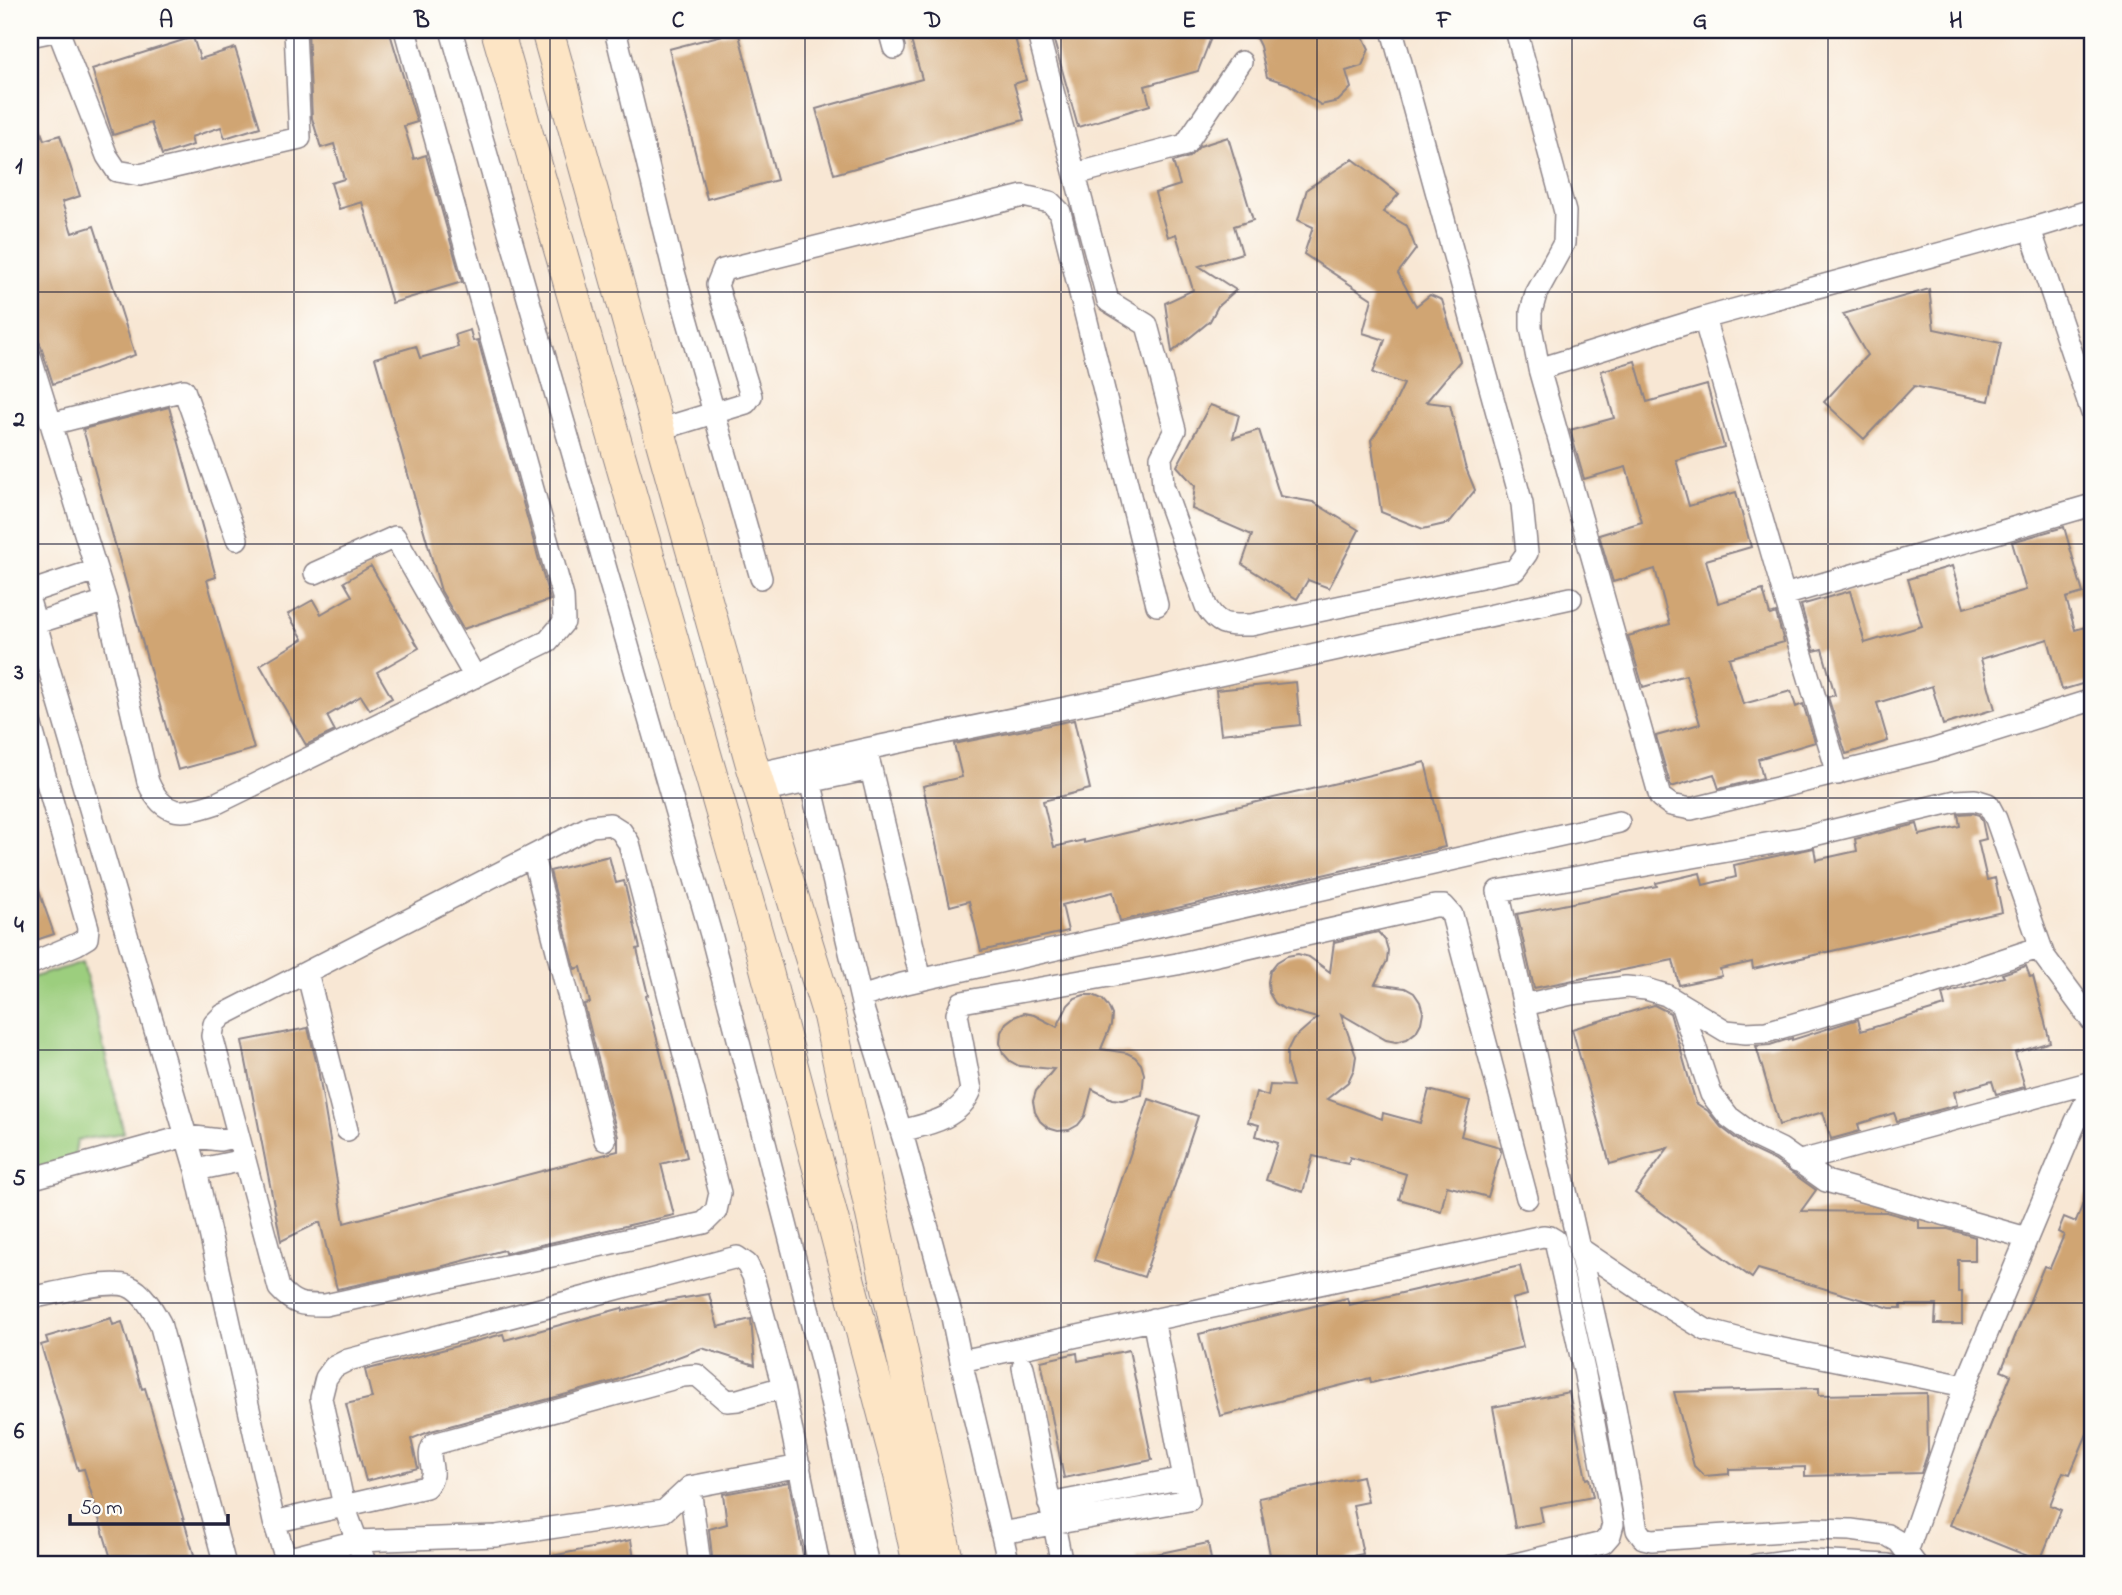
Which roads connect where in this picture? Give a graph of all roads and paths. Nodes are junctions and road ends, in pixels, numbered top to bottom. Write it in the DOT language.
graph roads {
  1 [pos="59,30"];
  2 [pos="295,30"];
  3 [pos="405,30"];
  4 [pos="451,30"];
  5 [pos="497,30"];
  6 [pos="547,30"];
  7 [pos="615,30"];
  8 [pos="1037,30"];
  9 [pos="1392,30"];
  10 [pos="1516,30"];
  11 [pos="30,36"];
  12 [pos="1241,62"];
  13 [pos="1075,173"];
  14 [pos="2092,210"];
  15 [pos="2030,229"];
  16 [pos="1704,318"];
  17 [pos="30,356"];
  18 [pos="1539,369"];
  19 [pos="713,413"];
  20 [pos="2092,413"];
  21 [pos="51,424"];
  22 [pos="658,430"];
  23 [pos="2092,505"];
  24 [pos="237,539"];
  25 [pos="96,570"];
  26 [pos="315,573"];
  27 [pos="761,578"];
  28 [pos="30,592"];
  29 [pos="1784,595"];
  30 [pos="1571,598"];
  31 [pos="106,601"];
  32 [pos="1157,606"];
  33 [pos="35,638"];
  34 [pos="475,677"];
  35 [pos="2092,700"];
  36 [pos="30,722"];
  37 [pos="869,759"];
  38 [pos="808,772"];
  39 [pos="1838,774"];
  40 [pos="758,783"];
  41 [pos="1619,822"];
  42 [pos="533,856"];
  43 [pos="2041,947"];
  44 [pos="30,964"];
  45 [pos="307,972"];
  46 [pos="921,980"];
  47 [pos="861,997"];
  48 [pos="1681,1004"];
  49 [pos="1524,1005"];
  50 [pos="2092,1021"];
  51 [pos="2092,1082"];
  52 [pos="2092,1090"];
  53 [pos="347,1130"];
  54 [pos="901,1131"];
  55 [pos="186,1136"];
  56 [pos="238,1136"];
  57 [pos="605,1140"];
  58 [pos="244,1160"];
  59 [pos="1797,1162"];
  60 [pos="196,1170"];
  61 [pos="30,1179"];
  62 [pos="1527,1198"];
  63 [pos="2027,1238"];
  64 [pos="1579,1248"];
  65 [pos="30,1298"];
  66 [pos="1153,1319"];
  67 [pos="961,1361"];
  68 [pos="1023,1367"];
  69 [pos="1965,1386"];
  70 [pos="783,1387"];
  71 [pos="800,1466"];
  72 [pos="690,1487"];
  73 [pos="344,1506"];
  74 [pos="1051,1514"];
  75 [pos="274,1522"];
  76 [pos="1002,1533"];
  77 [pos="357,1541"];
  78 [pos="1912,1558"];
  79 [pos="287,1562"];
  80 [pos="225,1565"];
  81 [pos="366,1565"];
  82 [pos="700,1565"];
  83 [pos="819,1565"];
  84 [pos="868,1565"];
  85 [pos="919,1565"];
  86 [pos="948,1565"];
  87 [pos="1010,1565"];
  88 [pos="1058,1565"];
  89 [pos="1511,1565"];
  90 [pos="1756,1565"];
  91 [pos="1888,1565"];
  1 -- 2 [label="street"];
  1 -- 11 [label="street"];
  3 -- 34 [label="street"];
  4 -- 84 [label="street"];
  5 -- 85 [label="street"];
  6 -- 22 [label="street"];
  7 -- 19 [label="street"];
  8 -- 13 [label="street"];
  9 -- 13 [label="street"];
  10 -- 18 [label="street"];
  12 -- 13 [label="street"];
  14 -- 15 [label="street"];
  15 -- 16 [label="street"];
  15 -- 20 [label="street"];
  16 -- 18 [label="street"];
  16 -- 29 [label="street"];
  17 -- 21 [label="street"];
  18 -- 39 [label="street"];
  19 -- 22 [label="street"];
  19 -- 27 [label="street"];
  19 -- 32 [label="street"];
  21 -- 24 [label="street"];
  21 -- 25 [label="street"];
  22 -- 40 [label="street"];
  23 -- 29 [label="street"];
  25 -- 28 [label="street"];
  25 -- 31 [label="street"];
  26 -- 34 [label="street"];
  29 -- 39 [label="street"];
  30 -- 37 [label="street"];
  31 -- 33 [label="street"];
  31 -- 34 [label="street"];
  33 -- 55 [label="street"];
  35 -- 39 [label="street"];
  36 -- 44 [label="street"];
  37 -- 38 [label="street"];
  37 -- 46 [label="street"];
  38 -- 40 [label="street"];
  38 -- 47 [label="street"];
  40 -- 86 [label="street"];
  41 -- 46 [label="street"];
  42 -- 45 [label="street"];
  42 -- 57 [label="street"];
  42 -- 58 [label="street"];
  43 -- 48 [label="street"];
  43 -- 49 [label="street"];
  43 -- 50 [label="street"];
  45 -- 53 [label="street"];
  45 -- 56 [label="street"];
  46 -- 47 [label="street"];
  47 -- 54 [label="street"];
  48 -- 49 [label="street"];
  48 -- 59 [label="street"];
  49 -- 64 [label="street"];
  51 -- 59 [label="street"];
  52 -- 63 [label="street"];
  54 -- 62 [label="street"];
  54 -- 67 [label="street"];
  55 -- 56 [label="street"];
  55 -- 60 [label="street"];
  55 -- 61 [label="street"];
  56 -- 58 [label="street"];
  58 -- 60 [label="street"];
  59 -- 63 [label="street"];
  60 -- 75 [label="street"];
  63 -- 69 [label="street"];
  64 -- 69 [label="street"];
  64 -- 78 [label="street"];
  65 -- 80 [label="street"];
  66 -- 67 [label="street"];
  66 -- 74 [label="street"];
  66 -- 89 [label="street"];
  67 -- 76 [label="street"];
  68 -- 74 [label="street"];
  69 -- 78 [label="street"];
  70 -- 71 [label="street"];
  70 -- 73 [label="street"];
  70 -- 73 [label="street"];
  71 -- 72 [label="street"];
  71 -- 83 [label="street"];
  72 -- 77 [label="street"];
  72 -- 82 [label="street"];
  73 -- 75 [label="street"];
  73 -- 77 [label="street"];
  74 -- 76 [label="street"];
  74 -- 88 [label="street"];
  75 -- 79 [label="street"];
  76 -- 87 [label="street"];
  77 -- 79 [label="street"];
  77 -- 81 [label="street"];
  90 -- 91 [label="street"];
}
